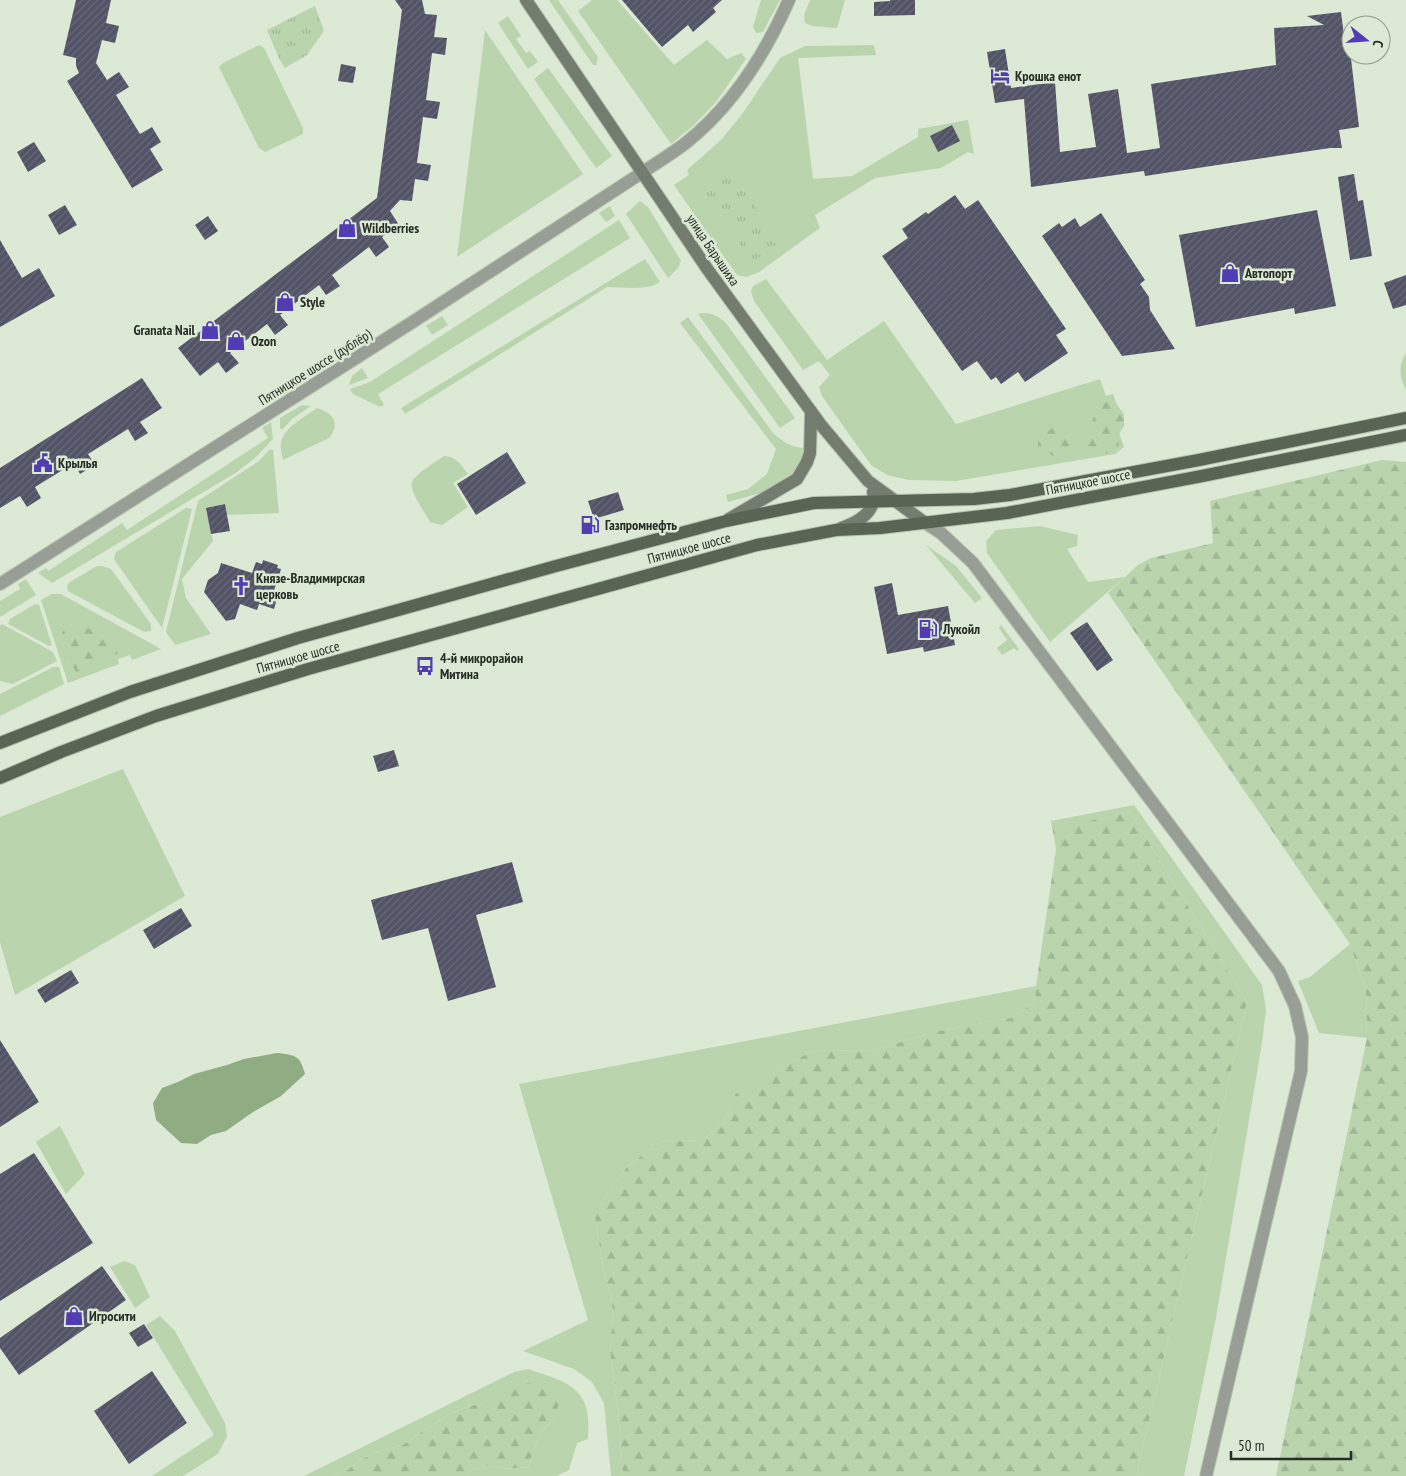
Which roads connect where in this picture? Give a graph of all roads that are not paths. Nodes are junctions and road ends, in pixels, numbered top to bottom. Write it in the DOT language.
graph roads {
  1 [pos="526,0"];
  2 [pos="789,0"];
  3 [pos="643,172"];
  4 [pos="811,411"];
  5 [pos="1406,418"];
  6 [pos="1406,435"];
  7 [pos="868,481"];
  8 [pos="873,501"];
  9 [pos="894,501"];
  10 [pos="726,521"];
  11 [pos="924,522"];
  12 [pos="836,530"];
  13 [pos="0,584"];
  14 [pos="0,743"];
  15 [pos="23,768"];
  16 [pos="0,778"];
  17 [pos="0,783"];
  18 [pos="1206,1476"];
  1 -- 3 [label="main road, улица Барышиха"];
  2 -- 3 [label="street, Пятницкое шоссе (дублёр)"];
  3 -- 4 [label="main road, улица Барышиха"];
  3 -- 13 [label="street, Пятницкое шоссе (дублёр)"];
  4 -- 7 [label="main road, улица Барышиха"];
  4 -- 10 [label="main road"];
  5 -- 9 [label="main road, Пятницкое шоссе"];
  6 -- 11 [label="main road, Пятницкое шоссе"];
  7 -- 8 [label="main road"];
  7 -- 9 [label="main road, улица Барышиха"];
  8 -- 9 [label="main road, Пятницкое шоссе"];
  8 -- 10 [label="main road, Пятницкое шоссе"];
  8 -- 12 [label="main road"];
  9 -- 11 [label="main road, улица Барышиха"];
  10 -- 14 [label="main road, Пятницкое шоссе"];
  11 -- 12 [label="main road, Пятницкое шоссе"];
  11 -- 18 [label="street"];
  12 -- 15 [label="main road, Пятницкое шоссе"];
  15 -- 16 [label="main road, Пятницкое шоссе"];
  15 -- 17 [label="street"];
}
